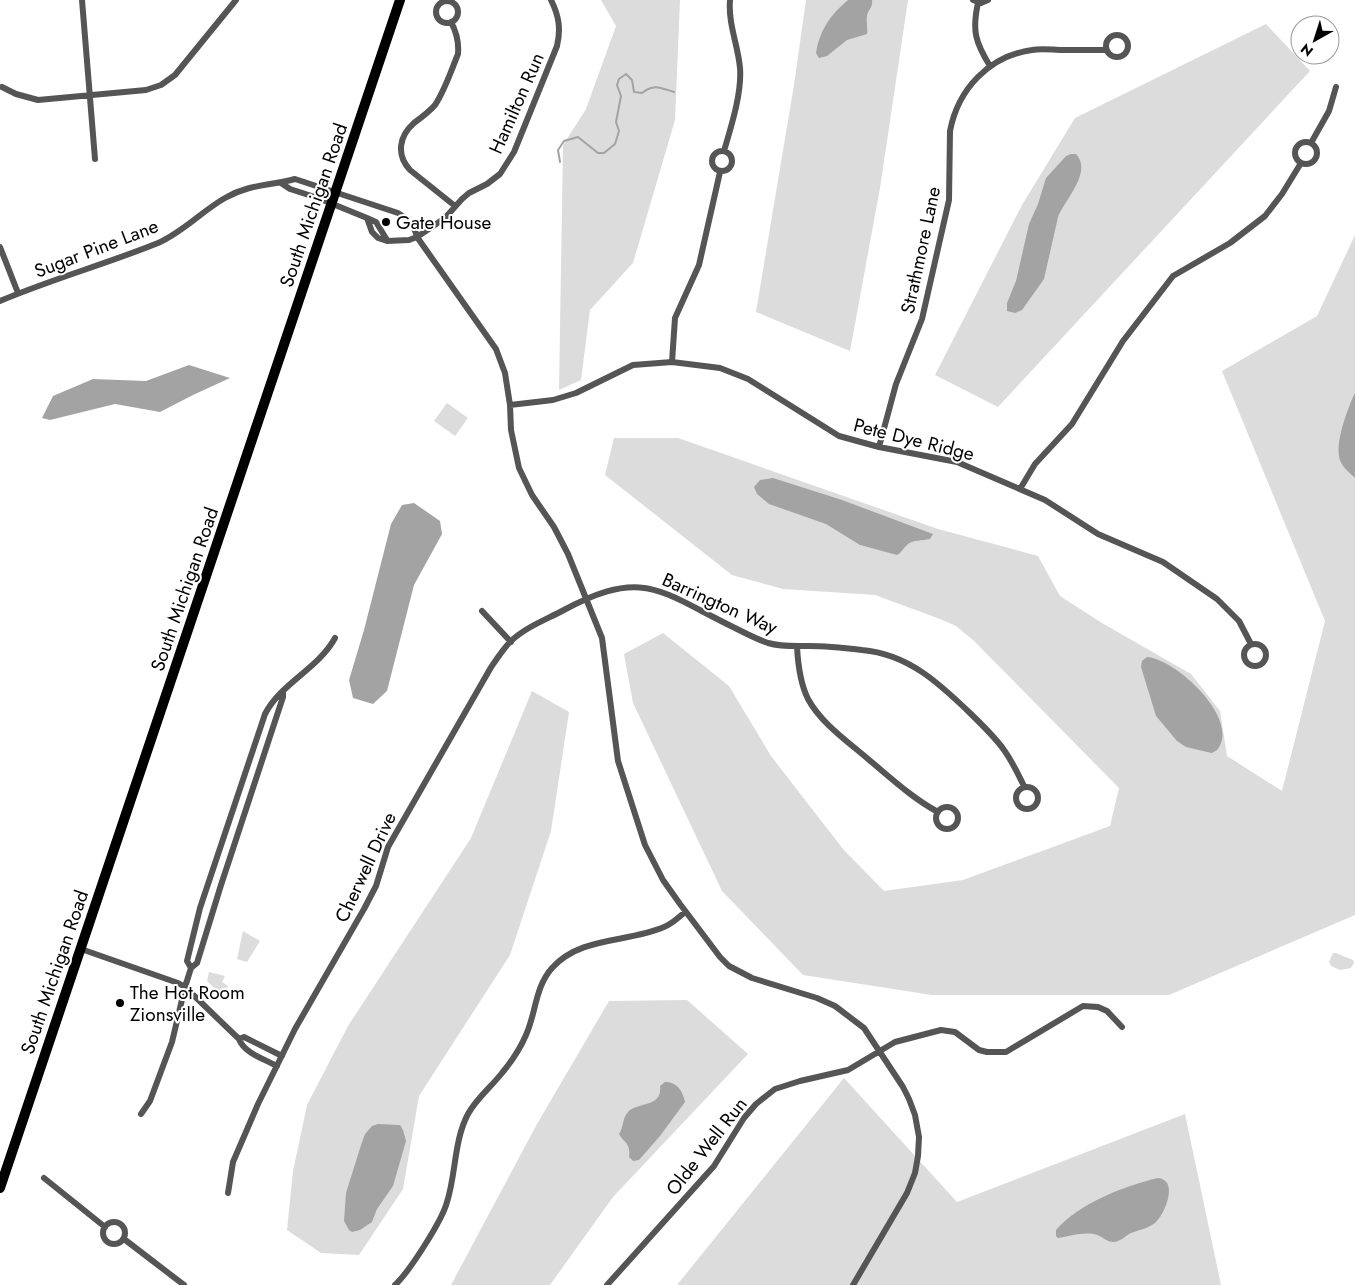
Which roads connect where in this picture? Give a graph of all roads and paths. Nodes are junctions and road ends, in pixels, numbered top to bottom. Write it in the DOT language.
graph roads {
  1 [pos="82,0"];
  2 [pos="236,0"];
  3 [pos="400,0"];
  4 [pos="551,0"];
  5 [pos="730,0"];
  6 [pos="988,0"];
  7 [pos="976,1"];
  8 [pos="451,22"];
  9 [pos="1106,50"];
  10 [pos="990,66"];
  11 [pos="2,86"];
  12 [pos="1336,87"];
  13 [pos="90,95"];
  14 [pos="1311,143"];
  15 [pos="724,151"];
  16 [pos="95,159"];
  17 [pos="1301,163"];
  18 [pos="720,172"];
  19 [pos="280,183"];
  20 [pos="336,194"];
  21 [pos="332,204"];
  22 [pos="455,206"];
  23 [pos="417,237"];
  24 [pos="0,247"];
  25 [pos="18,293"];
  26 [pos="0,301"];
  27 [pos="672,362"];
  28 [pos="510,405"];
  29 [pos="879,447"];
  30 [pos="1020,489"];
  31 [pos="587,597"];
  32 [pos="482,611"];
  33 [pos="335,638"];
  34 [pos="510,642"];
  35 [pos="1251,644"];
  36 [pos="797,647"];
  37 [pos="283,692"];
  38 [pos="251,754"];
  39 [pos="264,758"];
  40 [pos="1024,786"];
  41 [pos="938,812"];
  42 [pos="217,857"];
  43 [pos="229,861"];
  44 [pos="685,912"];
  45 [pos="81,949"];
  46 [pos="192,968"];
  47 [pos="185,987"];
  48 [pos="1122,1027"];
  49 [pos="239,1038"];
  50 [pos="880,1052"];
  51 [pos="282,1056"];
  52 [pos="277,1066"];
  53 [pos="141,1114"];
  54 [pos="3,1167"];
  55 [pos="44,1178"];
  56 [pos="0,1188"];
  57 [pos="228,1193"];
  58 [pos="105,1227"];
  59 [pos="124,1239"];
  60 [pos="184,1285"];
  61 [pos="394,1285"];
  62 [pos="607,1285"];
  63 [pos="853,1285"];
  1 -- 13 [label="street"];
  2 -- 13 [label="street"];
  3 -- 20 [label="main road, South Michigan Road"];
  4 -- 22 [label="street, Hamilton Run"];
  5 -- 15 [label="street"];
  6 -- 7 [label="street"];
  7 -- 10 [label="street"];
  8 -- 22 [label="street"];
  9 -- 10 [label="street, Strathmore Lane"];
  10 -- 29 [label="street, Strathmore Lane"];
  11 -- 13 [label="street"];
  12 -- 14 [label="street"];
  13 -- 16 [label="street"];
  14 -- 17 [label="street"];
  14 -- 17 [label="street"];
  15 -- 18 [label="street"];
  15 -- 18 [label="street"];
  17 -- 30 [label="street"];
  18 -- 27 [label="street"];
  19 -- 20 [label="street, Sugar Pine Lane"];
  19 -- 21 [label="street"];
  19 -- 25 [label="street, Sugar Pine Lane"];
  20 -- 21 [label="main road, South Michigan Road"];
  20 -- 23 [label="street, Sugar Pine Lane"];
  21 -- 23 [label="street"];
  21 -- 45 [label="main road, South Michigan Road"];
  22 -- 23 [label="street, Hamilton Run"];
  23 -- 28 [label="street, Sugar Pine Lane"];
  24 -- 25 [label="street"];
  25 -- 26 [label="street, Sugar Pine Lane"];
  27 -- 28 [label="street, Pete Dye Ridge"];
  27 -- 29 [label="street, Pete Dye Ridge"];
  28 -- 31 [label="street, Sugar Pine Lane"];
  29 -- 30 [label="street, Pete Dye Ridge"];
  30 -- 35 [label="street, Pete Dye Ridge"];
  31 -- 34 [label="street, Cherwell Drive"];
  31 -- 36 [label="street, Barrington Way"];
  31 -- 44 [label="street, Sugar Pine Lane"];
  32 -- 34 [label="street"];
  33 -- 37 [label="street"];
  34 -- 51 [label="street, Cherwell Drive"];
  36 -- 40 [label="street, Barrington Way"];
  36 -- 41 [label="street"];
  37 -- 38 [label="street"];
  37 -- 39 [label="street"];
  38 -- 39 [label="street"];
  38 -- 42 [label="street"];
  39 -- 43 [label="street"];
  42 -- 43 [label="street"];
  42 -- 46 [label="street"];
  43 -- 46 [label="street"];
  44 -- 50 [label="street, Sugar Pine Lane"];
  44 -- 61 [label="street"];
  45 -- 47 [label="street"];
  45 -- 54 [label="main road, South Michigan Road"];
  46 -- 47 [label="street"];
  47 -- 49 [label="street"];
  47 -- 53 [label="street"];
  48 -- 50 [label="street, Olde Well Run"];
  49 -- 51 [label="street"];
  49 -- 52 [label="street"];
  50 -- 62 [label="street, Olde Well Run"];
  50 -- 63 [label="street, Sugar Pine Lane"];
  51 -- 52 [label="street, Cherwell Drive"];
  52 -- 57 [label="street, Cherwell Drive"];
  54 -- 56 [label="main road, South Michigan Road"];
  55 -- 58 [label="street"];
  58 -- 59 [label="street"];
  58 -- 59 [label="street"];
  59 -- 60 [label="street"];
}
